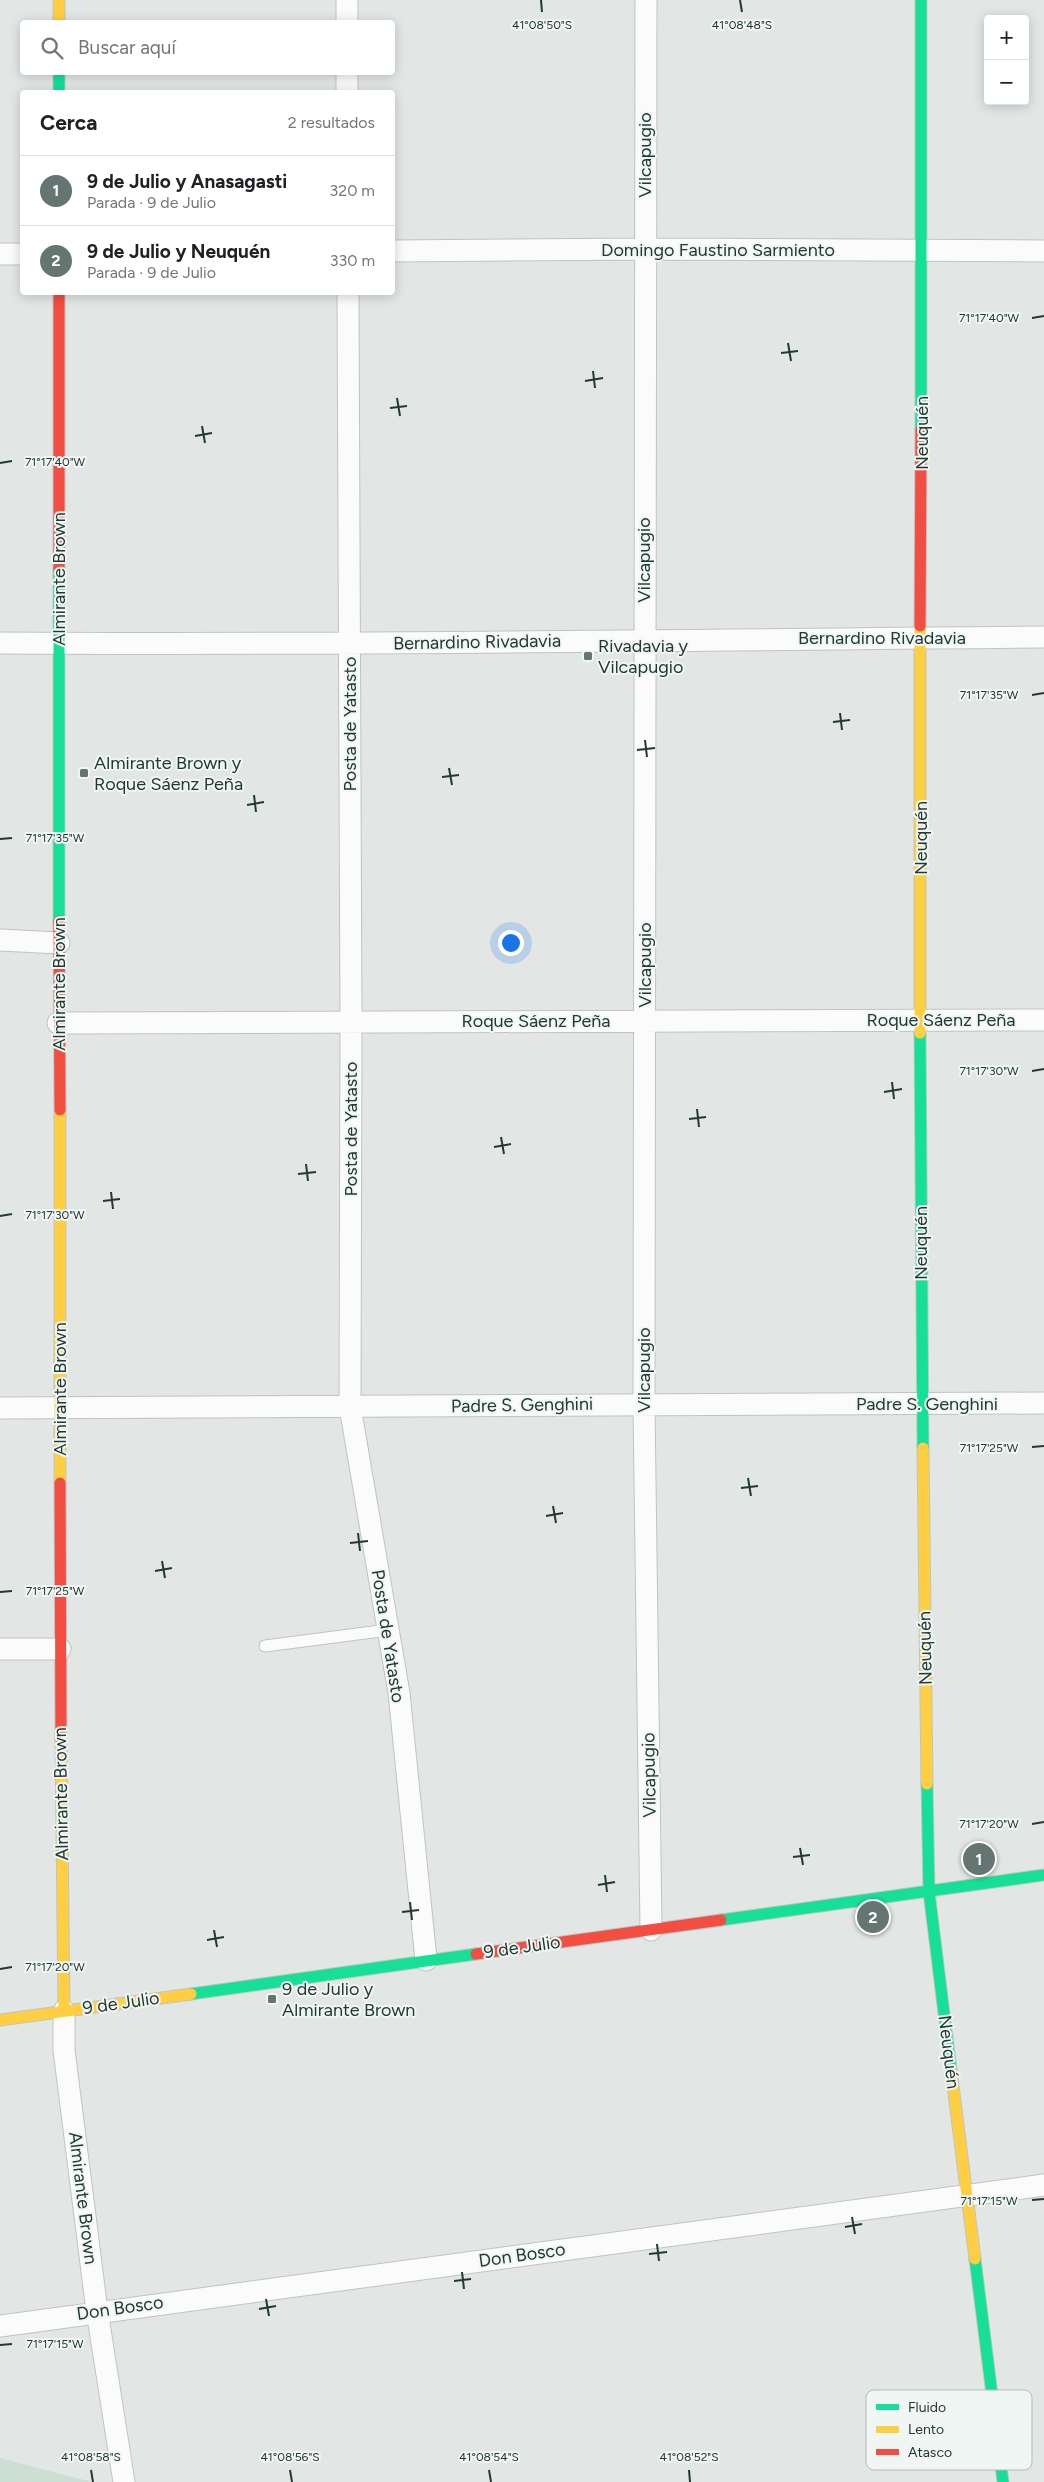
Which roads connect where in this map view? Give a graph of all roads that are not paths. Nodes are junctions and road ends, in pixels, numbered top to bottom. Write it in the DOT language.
graph roads {
  1 [pos="59,0"];
  2 [pos="346,0"];
  3 [pos="646,0"];
  4 [pos="921,0"];
  5 [pos="59,20"];
  6 [pos="347,20"];
  7 [pos="59,75"];
  8 [pos="347,75"];
  9 [pos="59,90"];
  10 [pos="347,90"];
  11 [pos="645,249"];
  12 [pos="395,250"];
  13 [pos="922,250"];
  14 [pos="1044,251"];
  15 [pos="0,254"];
  16 [pos="20,254"];
  17 [pos="59,295"];
  18 [pos="348,295"];
  19 [pos="1044,637"];
  20 [pos="921,638"];
  21 [pos="644,639"];
  22 [pos="0,643"];
  23 [pos="60,643"];
  24 [pos="350,644"];
  25 [pos="0,940"];
  26 [pos="59,943"];
  27 [pos="645,1020"];
  28 [pos="1044,1020"];
  29 [pos="920,1021"];
  30 [pos="351,1022"];
  31 [pos="58,1023"];
  32 [pos="1044,1403"];
  33 [pos="644,1404"];
  34 [pos="922,1404"];
  35 [pos="350,1407"];
  36 [pos="0,1408"];
  37 [pos="61,1409"];
  38 [pos="388,1630"];
  39 [pos="265,1646"];
  40 [pos="0,1648"];
  41 [pos="60,1649"];
  42 [pos="1044,1875"];
  43 [pos="929,1892"];
  44 [pos="651,1930"];
  45 [pos="426,1960"];
  46 [pos="64,2011"];
  47 [pos="0,2020"];
  48 [pos="1044,2185"];
  49 [pos="967,2195"];
  50 [pos="97,2311"];
  51 [pos="0,2326"];
  52 [pos="991,2390"];
  53 [pos="124,2482"];
  1 -- 5 [label="street"];
  2 -- 6 [label="street"];
  3 -- 11 [label="street, Vilcapugio"];
  4 -- 13 [label="street, Neuquén"];
  7 -- 9 [label="street"];
  8 -- 10 [label="street"];
  11 -- 12 [label="street, Domingo Faustino Sarmiento"];
  11 -- 13 [label="street, Domingo Faustino Sarmiento"];
  11 -- 21 [label="street, Vilcapugio"];
  13 -- 14 [label="street, Domingo Faustino Sarmiento"];
  13 -- 20 [label="street, Neuquén"];
  15 -- 16 [label="street"];
  17 -- 23 [label="street, Almirante Brown"];
  18 -- 24 [label="street, Posta de Yatasto"];
  19 -- 20 [label="street, Bernardino Rivadavia"];
  20 -- 21 [label="street, Bernardino Rivadavia"];
  20 -- 29 [label="street, Neuquén"];
  21 -- 24 [label="street, Bernardino Rivadavia"];
  21 -- 27 [label="street, Vilcapugio"];
  22 -- 23 [label="street, Bernardino Rivadavia"];
  23 -- 24 [label="street, Bernardino Rivadavia"];
  23 -- 26 [label="street, Almirante Brown"];
  24 -- 30 [label="street, Posta de Yatasto"];
  25 -- 26 [label="street"];
  26 -- 31 [label="street, Almirante Brown"];
  27 -- 29 [label="street, Roque Sáenz Peña"];
  27 -- 30 [label="street, Roque Sáenz Peña"];
  27 -- 33 [label="street, Vilcapugio"];
  28 -- 29 [label="street, Roque Sáenz Peña"];
  29 -- 34 [label="street, Neuquén"];
  30 -- 31 [label="street, Roque Sáenz Peña"];
  30 -- 35 [label="street, Posta de Yatasto"];
  31 -- 37 [label="street, Almirante Brown"];
  32 -- 34 [label="street, Padre S. Genghini"];
  33 -- 34 [label="street, Padre S. Genghini"];
  33 -- 35 [label="street, Padre S. Genghini"];
  33 -- 44 [label="street, Vilcapugio"];
  34 -- 43 [label="street, Neuquén"];
  35 -- 37 [label="street, Padre S. Genghini"];
  35 -- 38 [label="street, Posta de Yatasto"];
  36 -- 37 [label="street, Padre S. Genghini"];
  37 -- 41 [label="street, Almirante Brown"];
  38 -- 39 [label="lane"];
  38 -- 45 [label="street, Posta de Yatasto"];
  40 -- 41 [label="street"];
  41 -- 46 [label="street, Almirante Brown"];
  42 -- 43 [label="street, 9 de Julio"];
  43 -- 44 [label="street, 9 de Julio"];
  43 -- 49 [label="street, Neuquén"];
  44 -- 45 [label="street, 9 de Julio"];
  45 -- 46 [label="street, 9 de Julio"];
  46 -- 47 [label="street, 9 de Julio"];
  46 -- 50 [label="street, Almirante Brown"];
  48 -- 49 [label="street, Don Bosco"];
  49 -- 50 [label="street, Don Bosco"];
  49 -- 52 [label="street, Neuquén"];
  50 -- 51 [label="street, Don Bosco"];
  50 -- 53 [label="street, Almirante Brown"];
}
